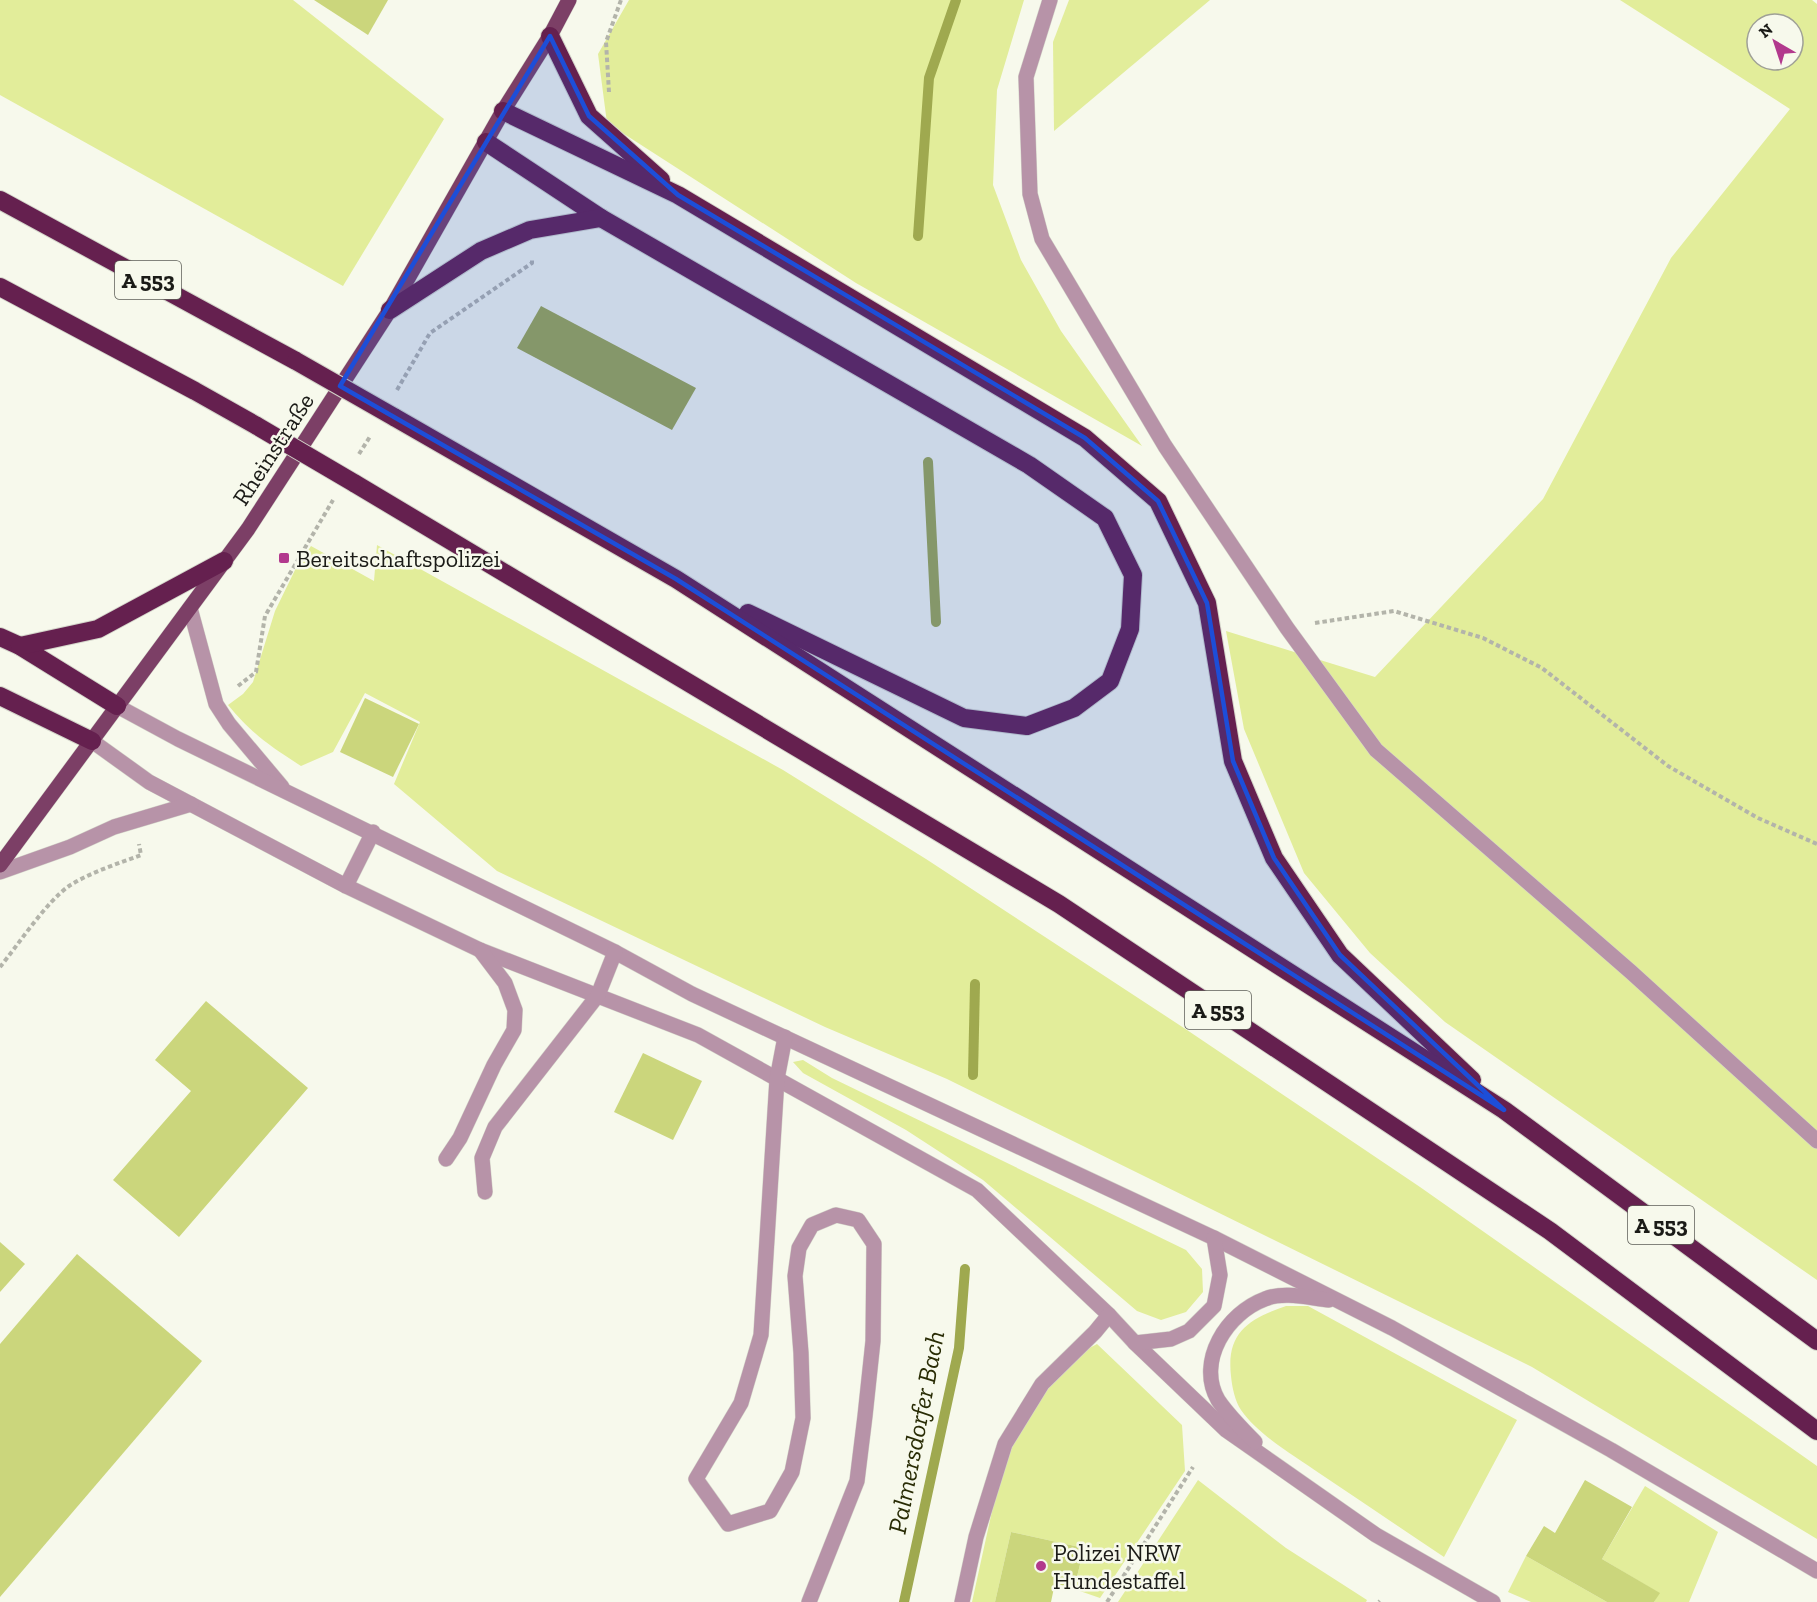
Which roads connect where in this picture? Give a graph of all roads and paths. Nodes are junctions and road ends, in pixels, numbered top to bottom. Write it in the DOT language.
graph roads {
  1 [pos="569,0"];
  2 [pos="1050,0"];
  3 [pos="550,36"];
  4 [pos="503,111"];
  5 [pos="486,142"];
  6 [pos="678,195"];
  7 [pos="0,200"];
  8 [pos="601,218"];
  9 [pos="0,287"];
  10 [pos="390,310"];
  11 [pos="225,561"];
  12 [pos="676,579"];
  13 [pos="190,608"];
  14 [pos="1287,627"];
  15 [pos="0,637"];
  16 [pos="20,646"];
  17 [pos="0,696"];
  18 [pos="117,706"];
  19 [pos="92,741"];
  20 [pos="286,792"];
  21 [pos="191,804"];
  22 [pos="133,821"];
  23 [pos="373,832"];
  24 [pos="1817,844"];
  25 [pos="0,865"];
  26 [pos="0,872"];
  27 [pos="346,886"];
  28 [pos="480,950"];
  29 [pos="615,952"];
  30 [pos="0,967"];
  31 [pos="598,995"];
  32 [pos="785,1037"];
  33 [pos="777,1079"];
  34 [pos="1504,1110"];
  35 [pos="1817,1141"];
  36 [pos="446,1159"];
  37 [pos="485,1192"];
  38 [pos="1214,1238"];
  39 [pos="1341,1302"];
  40 [pos="1109,1315"];
  41 [pos="1817,1341"];
  42 [pos="1135,1343"];
  43 [pos="1817,1431"];
  44 [pos="1193,1467"];
  45 [pos="1285,1472"];
  46 [pos="1817,1572"];
  47 [pos="809,1602"];
  48 [pos="963,1602"];
  49 [pos="1107,1602"];
  50 [pos="1493,1602"];
  1 -- 3 [label="main road, Rheinstraße"];
  2 -- 14 [label="street"];
  3 -- 4 [label="main road, Rheinstraße"];
  3 -- 6 [label="highway"];
  4 -- 5 [label="main road, Rheinstraße"];
  4 -- 6 [label="highway"];
  5 -- 8 [label="highway"];
  5 -- 10 [label="main road, Rheinstraße"];
  6 -- 34 [label="highway"];
  7 -- 12 [label="highway, A 553, bridge"];
  8 -- 10 [label="highway"];
  8 -- 12 [label="highway"];
  9 -- 43 [label="highway, A 553, bridge"];
  10 -- 11 [label="main road, Rheinstraße"];
  11 -- 13 [label="main road, Rheinstraße"];
  11 -- 16 [label="highway"];
  12 -- 34 [label="highway, A 553"];
  13 -- 18 [label="main road, Rheinstraße"];
  13 -- 20 [label="street"];
  14 -- 24 [label="path"];
  14 -- 35 [label="street"];
  15 -- 16 [label="highway"];
  16 -- 18 [label="highway"];
  17 -- 19 [label="highway"];
  18 -- 19 [label="main road, Rheinstraße"];
  18 -- 20 [label="street"];
  19 -- 21 [label="street"];
  19 -- 25 [label="main road, Rheinstraße"];
  20 -- 23 [label="street"];
  21 -- 22 [label="street"];
  21 -- 27 [label="street"];
  22 -- 26 [label="street"];
  22 -- 30 [label="path"];
  23 -- 27 [label="street"];
  23 -- 29 [label="street"];
  27 -- 28 [label="street"];
  28 -- 31 [label="street"];
  28 -- 36 [label="street"];
  29 -- 31 [label="street"];
  29 -- 32 [label="street"];
  31 -- 33 [label="street"];
  31 -- 37 [label="street"];
  32 -- 33 [label="street"];
  32 -- 38 [label="street"];
  33 -- 40 [label="street"];
  33 -- 47 [label="street"];
  34 -- 41 [label="highway, A 553"];
  38 -- 39 [label="street"];
  38 -- 42 [label="street"];
  39 -- 45 [label="street"];
  39 -- 46 [label="street"];
  40 -- 42 [label="street"];
  40 -- 48 [label="street"];
  42 -- 45 [label="street"];
  44 -- 49 [label="path"];
  45 -- 50 [label="street"];
}
